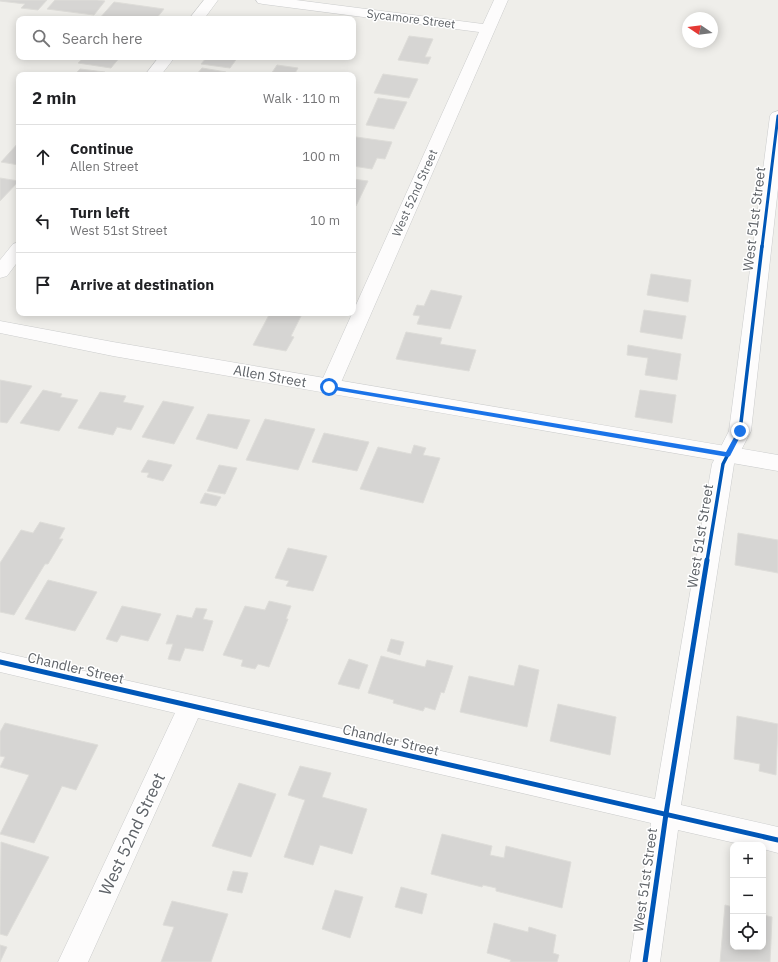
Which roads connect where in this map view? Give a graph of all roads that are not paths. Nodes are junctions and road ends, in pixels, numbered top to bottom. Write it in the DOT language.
graph roads {
  1 [pos="211,0"];
  2 [pos="263,0"];
  3 [pos="501,0"];
  4 [pos="198,16"];
  5 [pos="488,29"];
  6 [pos="165,60"];
  7 [pos="155,72"];
  8 [pos="778,116"];
  9 [pos="16,252"];
  10 [pos="0,272"];
  11 [pos="0,327"];
  12 [pos="329,387"];
  13 [pos="728,455"];
  14 [pos="778,463"];
  15 [pos="0,662"];
  16 [pos="191,706"];
  17 [pos="666,814"];
  18 [pos="778,840"];
  19 [pos="73,962"];
  20 [pos="645,962"];
  1 -- 4 [label="street"];
  2 -- 5 [label="street, Sycamore Street"];
  3 -- 5 [label="street, West 52nd Street"];
  5 -- 12 [label="street, West 52nd Street"];
  6 -- 7 [label="street"];
  8 -- 13 [label="street, West 51st Street"];
  9 -- 10 [label="street"];
  11 -- 12 [label="street, Allen Street"];
  12 -- 13 [label="street, Allen Street"];
  13 -- 14 [label="street, Allen Street"];
  13 -- 17 [label="street, West 51st Street"];
  15 -- 16 [label="street, Chandler Street"];
  16 -- 17 [label="street, Chandler Street"];
  16 -- 19 [label="street, West 52nd Street"];
  17 -- 18 [label="street, Chandler Street"];
  17 -- 20 [label="street, West 51st Street"];
}
